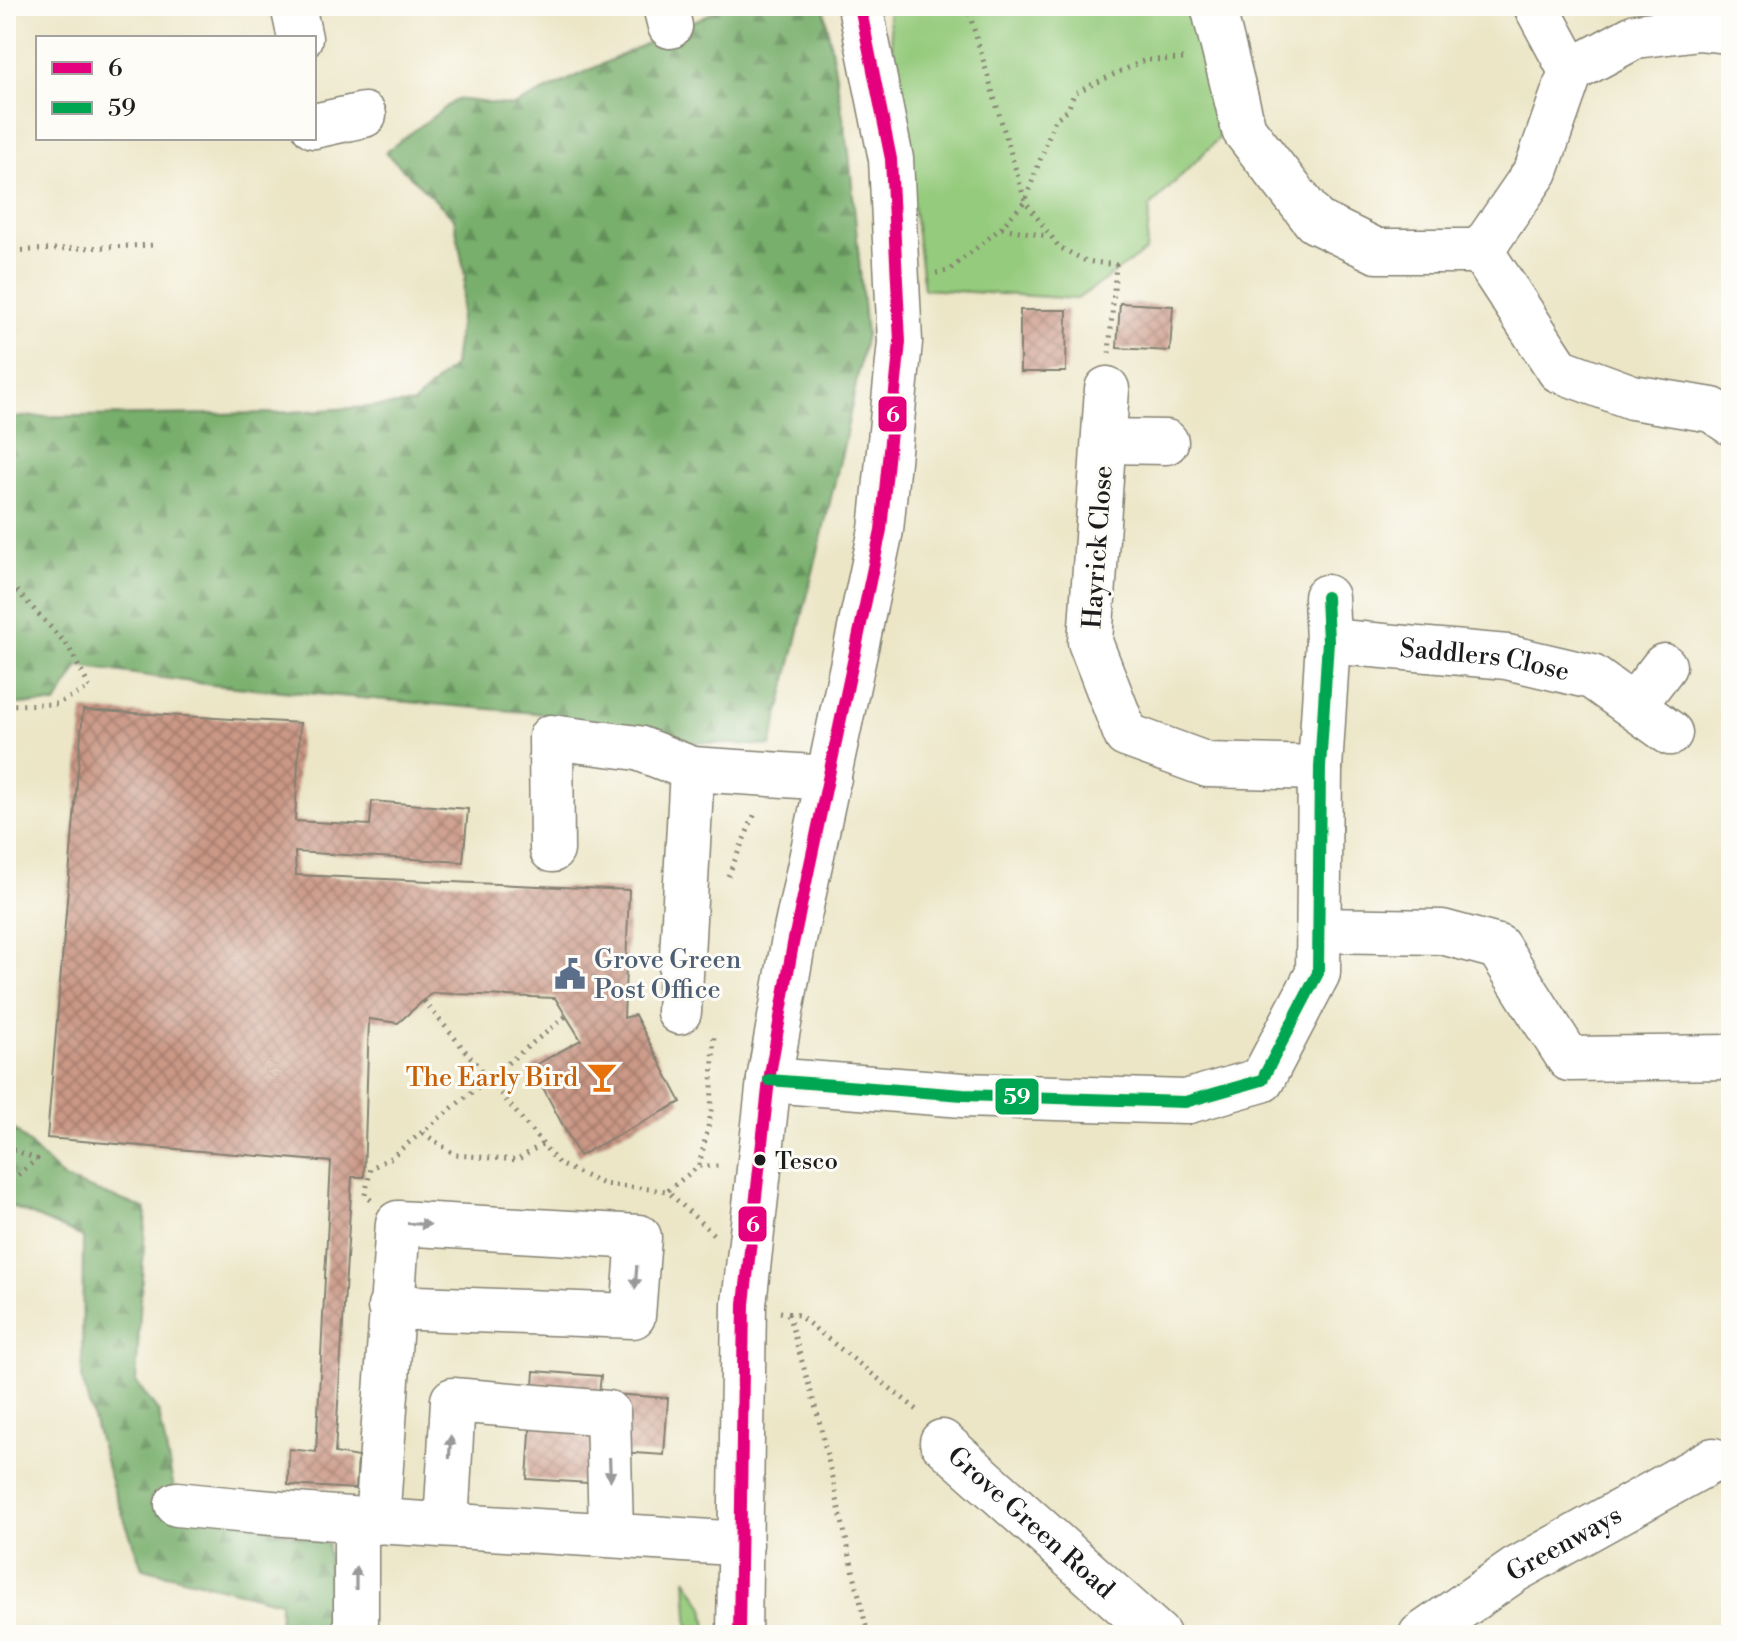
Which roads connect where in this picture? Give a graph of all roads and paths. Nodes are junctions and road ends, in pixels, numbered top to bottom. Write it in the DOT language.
graph roads {
  1 [pos="293,6"];
  2 [pos="860,6"];
  3 [pos="967,6"];
  4 [pos="1213,6"];
  5 [pos="1536,6"];
  6 [pos="1731,31"];
  7 [pos="300,36"];
  8 [pos="1222,49"];
  9 [pos="1571,71"];
  10 [pos="316,115"];
  11 [pos="364,115"];
  12 [pos="1025,201"];
  13 [pos="1001,228"];
  14 [pos="1048,237"];
  15 [pos="155,245"];
  16 [pos="6,251"];
  17 [pos="1481,251"];
  18 [pos="935,273"];
  19 [pos="1107,389"];
  20 [pos="1731,423"];
  21 [pos="1104,441"];
  22 [pos="1166,442"];
  23 [pos="6,579"];
  24 [pos="1326,597"];
  25 [pos="1328,641"];
  26 [pos="1664,666"];
  27 [pos="6,705"];
  28 [pos="1633,706"];
  29 [pos="1670,733"];
  30 [pos="1320,768"];
  31 [pos="692,769"];
  32 [pos="829,778"];
  33 [pos="552,850"];
  34 [pos="1318,930"];
  35 [pos="424,1001"];
  36 [pos="679,1012"];
  37 [pos="566,1016"];
  38 [pos="1731,1057"];
  39 [pos="489,1080"];
  40 [pos="769,1080"];
  41 [pos="423,1132"];
  42 [pos="542,1144"];
  43 [pos="6,1147"];
  44 [pos="759,1167"];
  45 [pos="6,1185"];
  46 [pos="667,1191"];
  47 [pos="398,1223"];
  48 [pos="716,1236"];
  49 [pos="744,1304"];
  50 [pos="390,1307"];
  51 [pos="788,1313"];
  52 [pos="942,1442"];
  53 [pos="1713,1460"];
  54 [pos="177,1504"];
  55 [pos="366,1522"];
  56 [pos="446,1525"];
  57 [pos="611,1534"];
  58 [pos="741,1544"];
  59 [pos="356,1635"];
  60 [pos="739,1635"];
  61 [pos="868,1635"];
  62 [pos="1158,1635"];
  63 [pos="1421,1635"];
  1 -- 7 [label="street"];
  2 -- 32 [label="street"];
  3 -- 12 [label="path"];
  4 -- 8 [label="street"];
  5 -- 9 [label="street"];
  6 -- 9 [label="street"];
  8 -- 12 [label="path"];
  8 -- 17 [label="street"];
  9 -- 17 [label="street"];
  10 -- 11 [label="street"];
  12 -- 13 [label="path"];
  12 -- 14 [label="path"];
  13 -- 14 [label="path"];
  13 -- 18 [label="path"];
  14 -- 19 [label="path"];
  15 -- 16 [label="path"];
  17 -- 20 [label="street"];
  19 -- 21 [label="street, Hayrick Close"];
  21 -- 22 [label="street, Hayrick Close"];
  21 -- 30 [label="street, Hayrick Close"];
  23 -- 27 [label="path"];
  24 -- 25 [label="street"];
  25 -- 28 [label="street, Saddlers Close"];
  25 -- 30 [label="street"];
  26 -- 28 [label="street"];
  28 -- 29 [label="street, Saddlers Close"];
  30 -- 34 [label="street"];
  31 -- 32 [label="street"];
  31 -- 33 [label="street"];
  31 -- 36 [label="street"];
  32 -- 40 [label="street"];
  34 -- 38 [label="street"];
  34 -- 40 [label="street"];
  35 -- 39 [label="path"];
  37 -- 39 [label="path"];
  39 -- 41 [label="path"];
  39 -- 42 [label="path"];
  40 -- 44 [label="street"];
  41 -- 42 [label="path"];
  41 -- 47 [label="path"];
  42 -- 46 [label="path"];
  43 -- 45 [label="path"];
  44 -- 46 [label="path"];
  44 -- 49 [label="street"];
  46 -- 48 [label="path"];
  47 -- 50 [label="street"];
  47 -- 50 [label="street, one-way"];
  49 -- 51 [label="path"];
  49 -- 58 [label="street"];
  50 -- 55 [label="street"];
  51 -- 52 [label="path"];
  51 -- 61 [label="path"];
  52 -- 62 [label="street, Grove Green Road"];
  53 -- 63 [label="street, Greenways"];
  54 -- 55 [label="street"];
  55 -- 56 [label="street"];
  59 -- 55 [label="street, one-way"];
  56 -- 57 [label="street"];
  56 -- 57 [label="street, one-way"];
  57 -- 58 [label="street"];
  58 -- 60 [label="street"];
}
